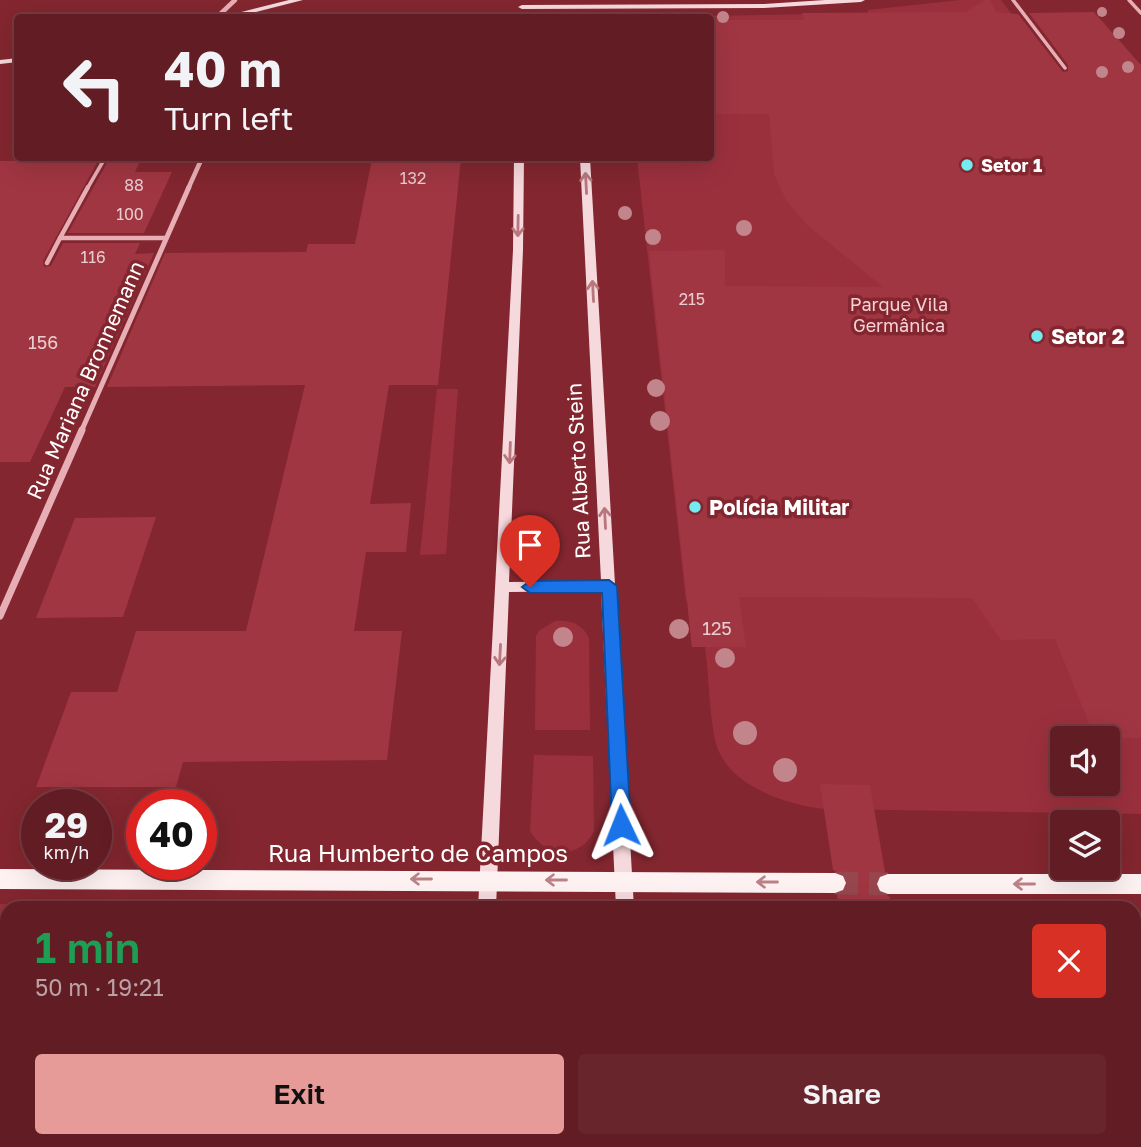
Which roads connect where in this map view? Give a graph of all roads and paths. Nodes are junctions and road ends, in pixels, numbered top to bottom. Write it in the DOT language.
graph roads {
  1 [pos="235,0"];
  2 [pos="299,0"];
  3 [pos="861,0"];
  4 [pos="1013,0"];
  5 [pos="1129,0"];
  6 [pos="522,3"];
  7 [pos="577,7"];
  8 [pos="1141,13"];
  9 [pos="223,14"];
  10 [pos="250,14"];
  11 [pos="1065,68"];
  12 [pos="102,161"];
  13 [pos="201,161"];
  14 [pos="519,161"];
  15 [pos="585,161"];
  16 [pos="60,238"];
  17 [pos="166,238"];
  18 [pos="47,264"];
  19 [pos="609,586"];
  20 [pos="504,587"];
  21 [pos="0,616"];
  22 [pos="0,879"];
  23 [pos="489,880"];
  24 [pos="624,881"];
  25 [pos="835,883"];
  26 [pos="888,884"];
  27 [pos="1141,884"];
  28 [pos="488,901"];
  29 [pos="625,901"];
  1 -- 9 [label="street"];
  2 -- 10 [label="street"];
  3 -- 7 [label="street"];
  4 -- 11 [label="lane"];
  5 -- 8 [label="lane"];
  6 -- 7 [label="street"];
  12 -- 16 [label="lane"];
  13 -- 17 [label="street, Rua Mariana Bronnemann"];
  14 -- 20 [label="street, one-way"];
  19 -- 15 [label="street, Rua Alberto Stein, one-way"];
  16 -- 17 [label="lane"];
  16 -- 18 [label="lane"];
  17 -- 21 [label="street, Rua Mariana Bronnemann"];
  19 -- 20 [label="street"];
  19 -- 24 [label="street, Rua Alberto Stein"];
  20 -- 23 [label="street, one-way"];
  23 -- 22 [label="main road, Rua Humberto de Campos, one-way"];
  24 -- 23 [label="main road, Rua Humberto de Campos, one-way"];
  23 -- 28 [label="street"];
  25 -- 24 [label="main road, Rua Humberto de Campos, one-way"];
  24 -- 29 [label="street, Rua Alberto Stein"];
  27 -- 26 [label="main road, one-way"];
}
